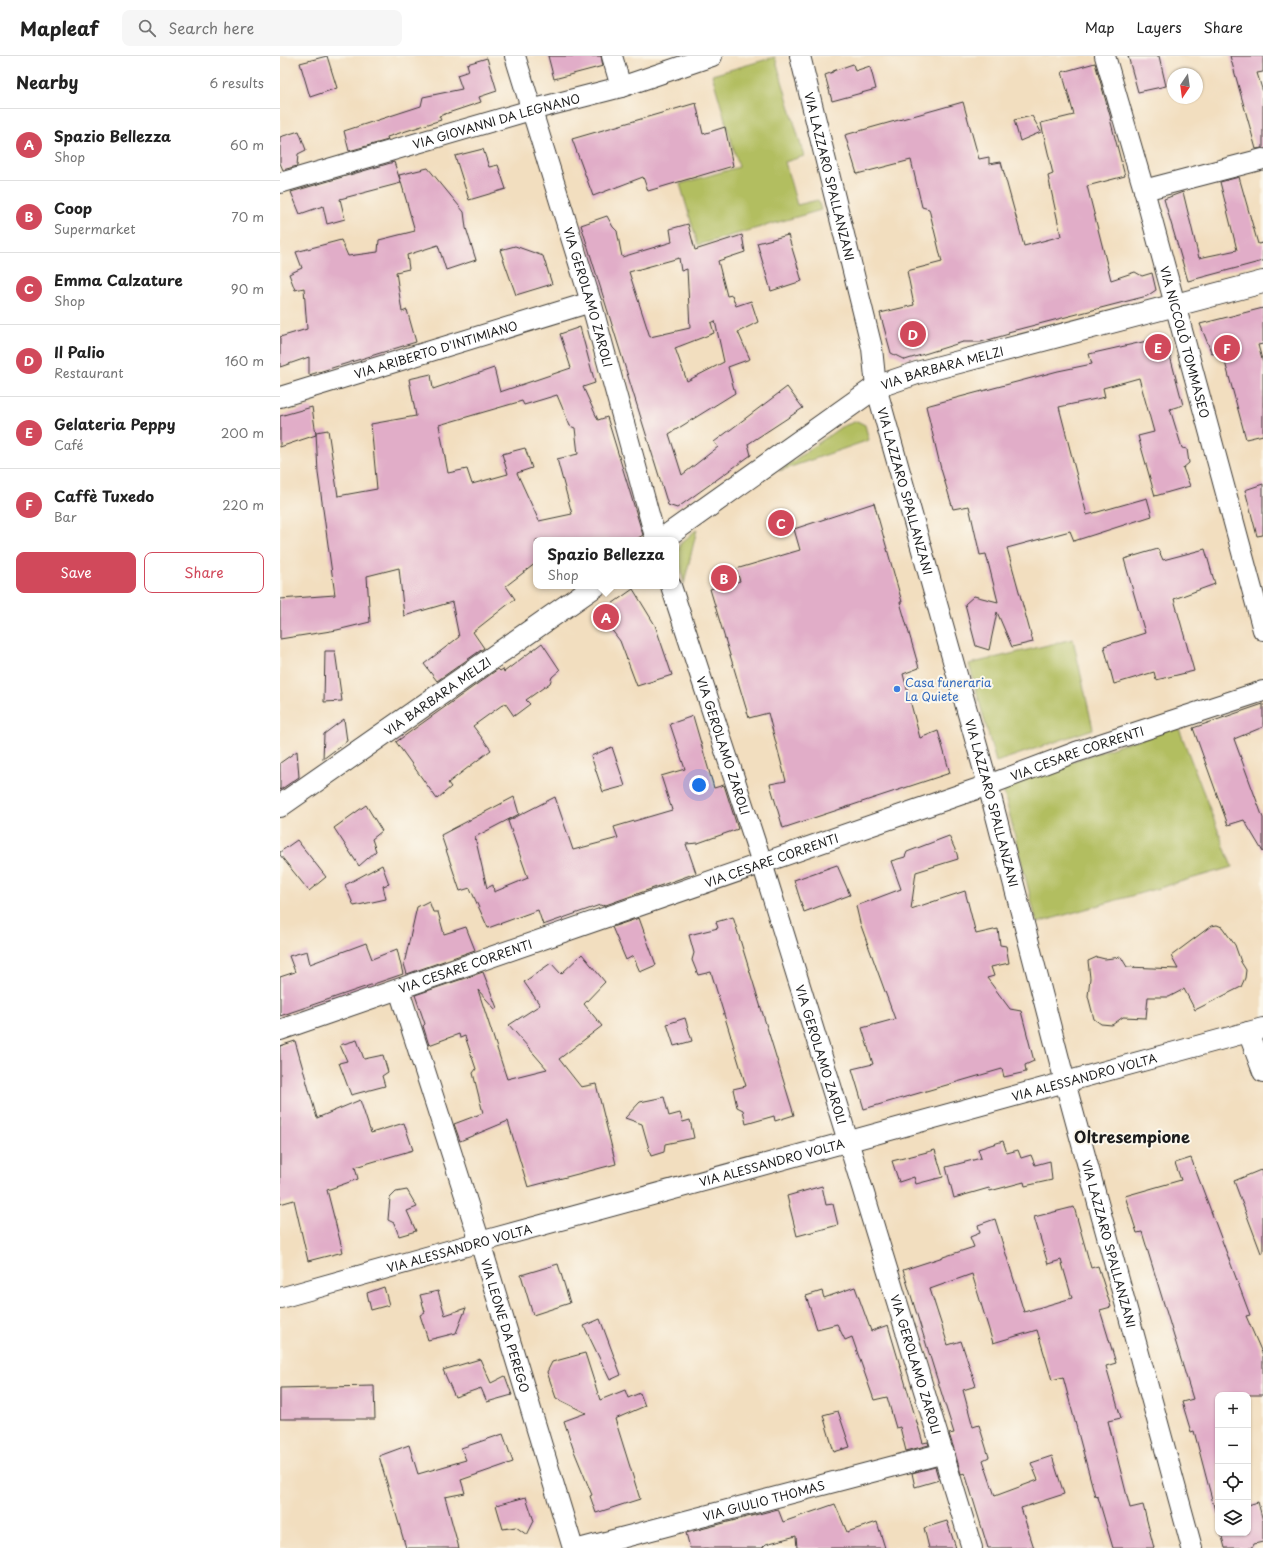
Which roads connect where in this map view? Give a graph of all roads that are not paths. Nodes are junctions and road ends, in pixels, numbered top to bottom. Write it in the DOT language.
graph roads {
  1 [pos="515,56"];
  2 [pos="612,56"];
  3 [pos="712,56"];
  4 [pos="800,56"];
  5 [pos="1105,56"];
  6 [pos="621,86"];
  7 [pos="531,110"];
  8 [pos="1263,158"];
  9 [pos="280,183"];
  10 [pos="1144,190"];
  11 [pos="1263,282"];
  12 [pos="591,302"];
  13 [pos="1175,305"];
  14 [pos="876,386"];
  15 [pos="280,397"];
  16 [pos="655,537"];
  17 [pos="665,537"];
  18 [pos="592,589"];
  19 [pos="672,589"];
  20 [pos="1263,630"];
  21 [pos="1263,691"];
  22 [pos="988,785"];
  23 [pos="280,806"];
  24 [pos="762,863"];
  25 [pos="399,990"];
  26 [pos="280,1030"];
  27 [pos="1256,1030"];
  28 [pos="1263,1072"];
  29 [pos="1065,1082"];
  30 [pos="848,1141"];
  31 [pos="480,1242"];
  32 [pos="280,1298"];
  33 [pos="944,1453"];
  34 [pos="573,1548"];
  35 [pos="583,1548"];
  36 [pos="972,1548"];
  37 [pos="1192,1548"];
  1 -- 7 [label="street, VIA GEROLAMO ZAROLI"];
  2 -- 6 [label="street"];
  3 -- 6 [label="street, VIA GIOVANNI DA LEGNANO"];
  4 -- 14 [label="street, VIA LAZZARO SPALLANZANI"];
  5 -- 10 [label="street, VIA NICCOLÒ TOMMASEO"];
  6 -- 7 [label="street, VIA GIOVANNI DA LEGNANO"];
  7 -- 9 [label="street, VIA GIOVANNI DA LEGNANO"];
  7 -- 12 [label="street, VIA GEROLAMO ZAROLI"];
  8 -- 10 [label="street"];
  10 -- 13 [label="street, VIA NICCOLÒ TOMMASEO"];
  11 -- 13 [label="street, VIA BARBARA MELZI"];
  12 -- 15 [label="street, VIA ARIBERTO D'INTIMIANO"];
  12 -- 16 [label="street, VIA GEROLAMO ZAROLI"];
  13 -- 14 [label="street, VIA BARBARA MELZI"];
  13 -- 20 [label="street, VIA NICCOLÒ TOMMASEO"];
  14 -- 17 [label="street, VIA BARBARA MELZI"];
  14 -- 22 [label="street, VIA LAZZARO SPALLANZANI"];
  18 -- 23 [label="street, VIA BARBARA MELZI"];
  19 -- 24 [label="street, VIA GEROLAMO ZAROLI"];
  21 -- 22 [label="street, VIA CESARE CORRENTI"];
  22 -- 24 [label="street, VIA CESARE CORRENTI"];
  22 -- 29 [label="street, VIA LAZZARO SPALLANZANI"];
  24 -- 25 [label="street, VIA CESARE CORRENTI"];
  24 -- 30 [label="street, VIA GEROLAMO ZAROLI"];
  25 -- 26 [label="street, VIA CESARE CORRENTI"];
  25 -- 31 [label="street, VIA LEONE DA PEREGO"];
  27 -- 28 [label="street"];
  27 -- 29 [label="street, VIA ALESSANDRO VOLTA"];
  29 -- 30 [label="street, VIA ALESSANDRO VOLTA"];
  29 -- 37 [label="street, VIA LAZZARO SPALLANZANI"];
  30 -- 31 [label="street, VIA ALESSANDRO VOLTA"];
  30 -- 33 [label="street, VIA GEROLAMO ZAROLI"];
  31 -- 32 [label="street, VIA ALESSANDRO VOLTA"];
  31 -- 34 [label="street, VIA LEONE DA PEREGO"];
  33 -- 35 [label="street, VIA GIULIO THOMAS"];
  33 -- 36 [label="street, VIA GEROLAMO ZAROLI"];
}
